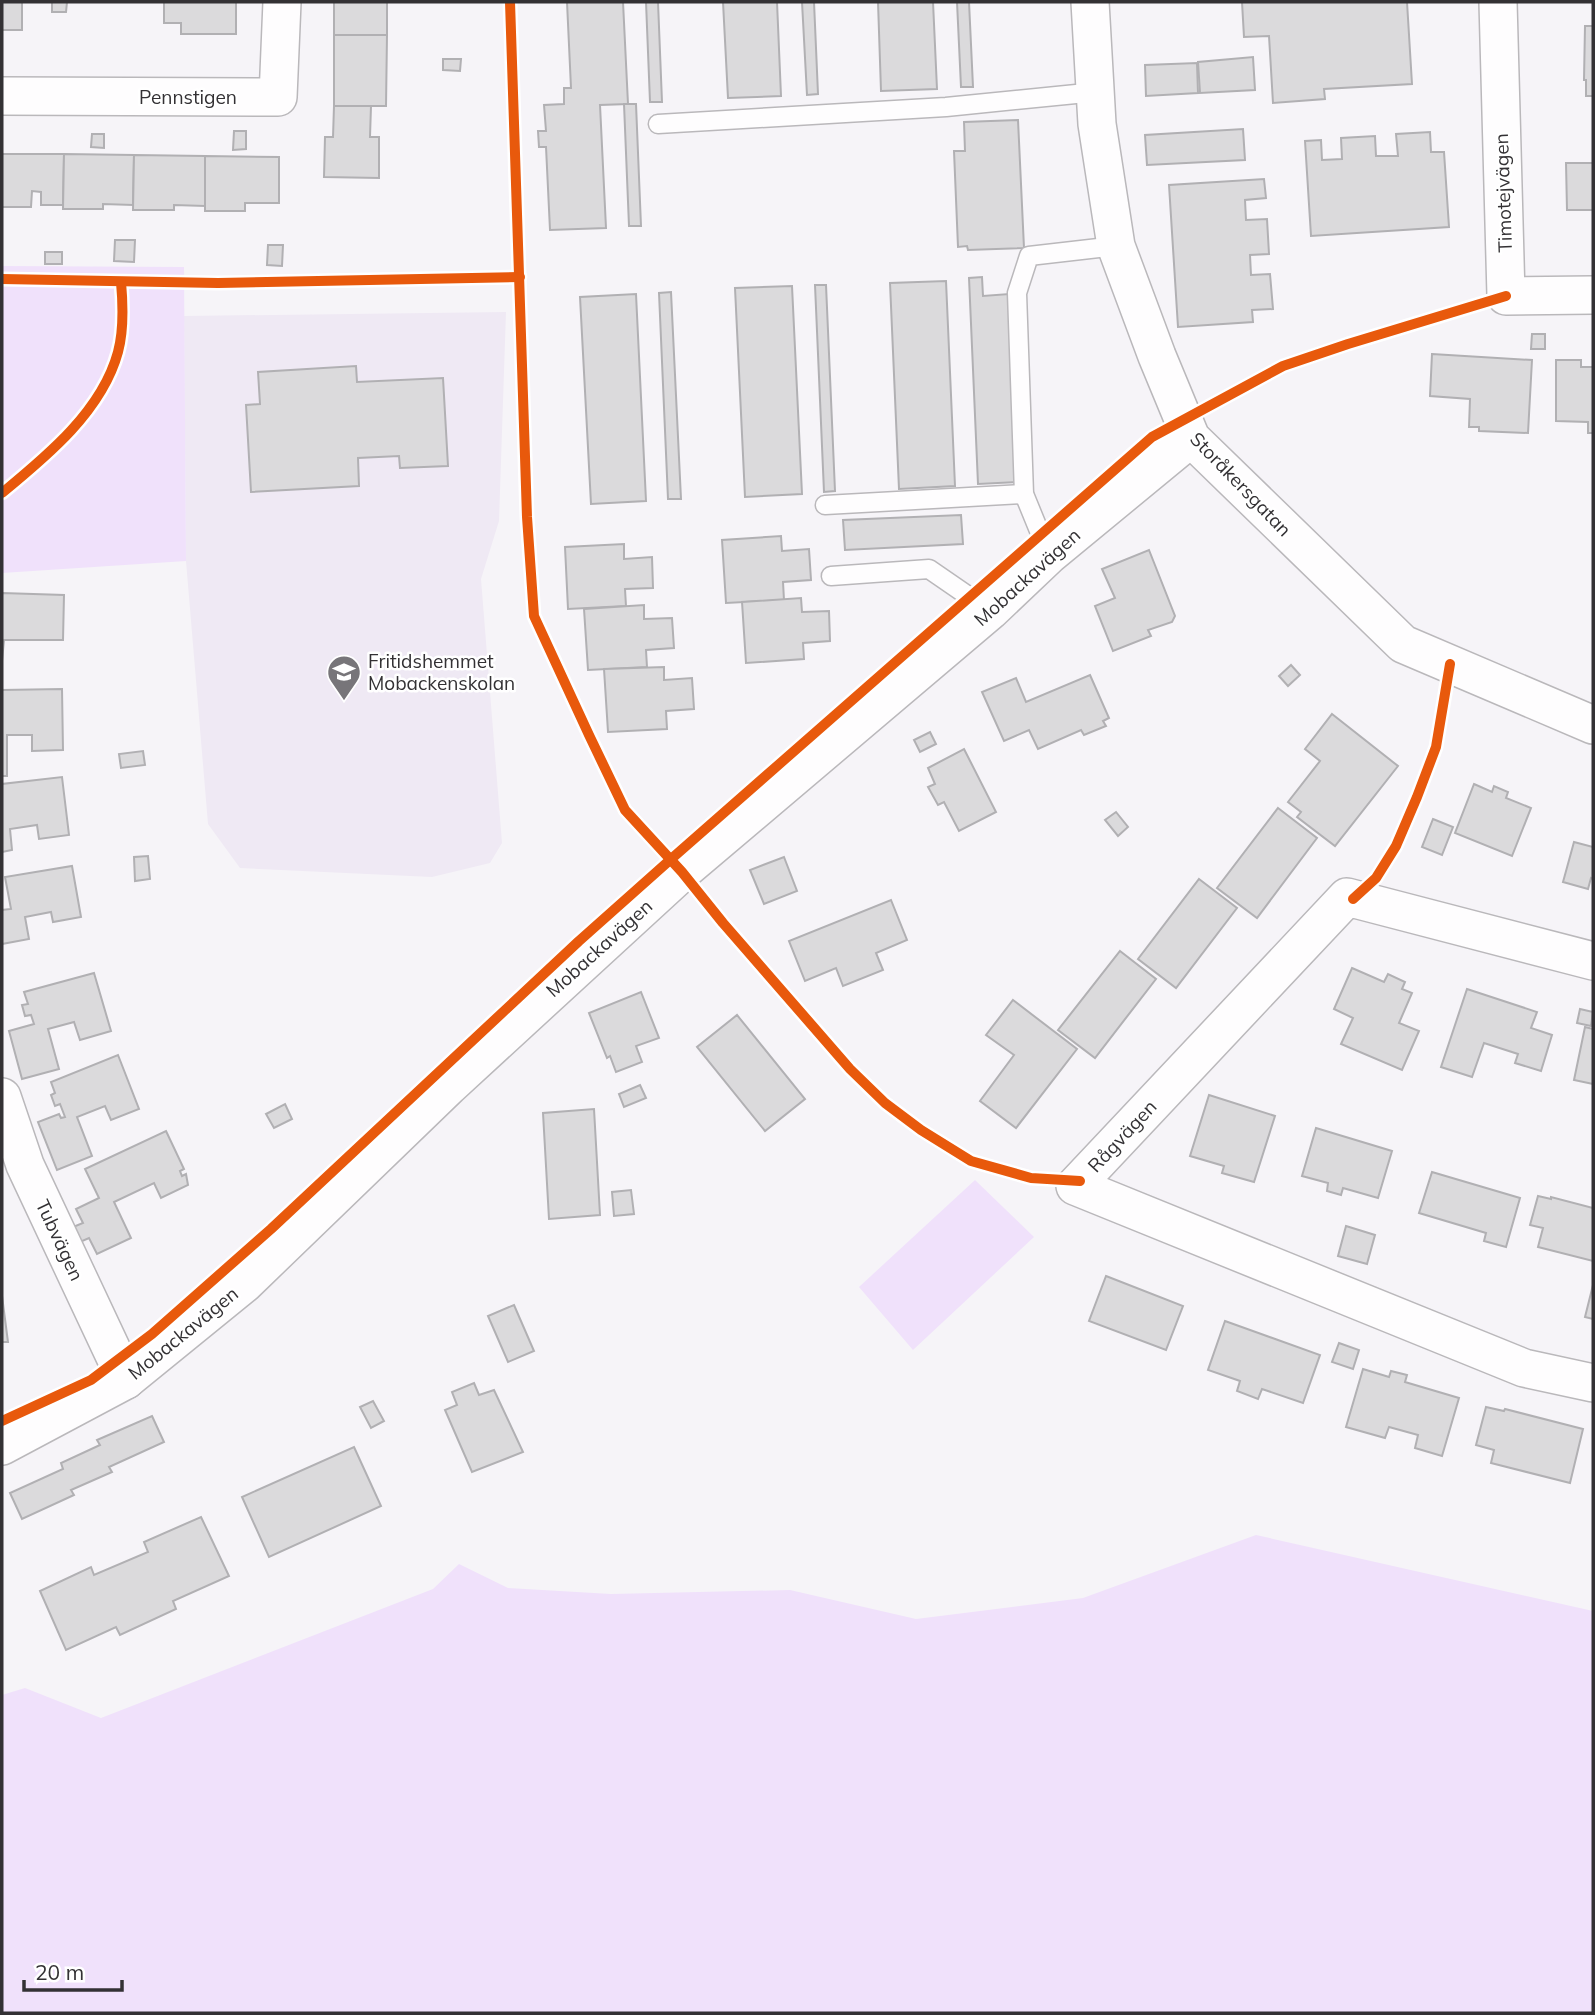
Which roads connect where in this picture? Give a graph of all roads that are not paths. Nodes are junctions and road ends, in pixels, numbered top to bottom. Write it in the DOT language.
graph roads {
  1 [pos="282,2"];
  2 [pos="1090,2"];
  3 [pos="1498,2"];
  4 [pos="1096,92"];
  5 [pos="2,96"];
  6 [pos="658,124"];
  7 [pos="1116,246"];
  8 [pos="1593,295"];
  9 [pos="1191,438"];
  10 [pos="1024,494"];
  11 [pos="825,505"];
  12 [pos="1049,555"];
  13 [pos="831,576"];
  14 [pos="990,611"];
  15 [pos="1593,725"];
  16 [pos="1593,961"];
  17 [pos="2,1097"];
  18 [pos="125,1380"];
  19 [pos="1593,1382"];
  20 [pos="2,1446"];
  1 -- 5 [label="street, Pennstigen"];
  2 -- 4 [label="street, Storåkersgatan"];
  3 -- 8 [label="street, Timotejvägen"];
  4 -- 6 [label="lane"];
  4 -- 7 [label="street, Storåkersgatan"];
  7 -- 9 [label="street, Storåkersgatan"];
  7 -- 10 [label="lane"];
  9 -- 12 [label="street, Mobackavägen"];
  9 -- 15 [label="street, Storåkersgatan"];
  10 -- 11 [label="lane"];
  10 -- 12 [label="lane"];
  12 -- 14 [label="street, Mobackavägen"];
  13 -- 14 [label="lane"];
  14 -- 18 [label="street, Mobackavägen"];
  16 -- 19 [label="street, Rågvägen"];
  17 -- 18 [label="street, Tubvägen"];
  18 -- 20 [label="street, Mobackavägen"];
}
